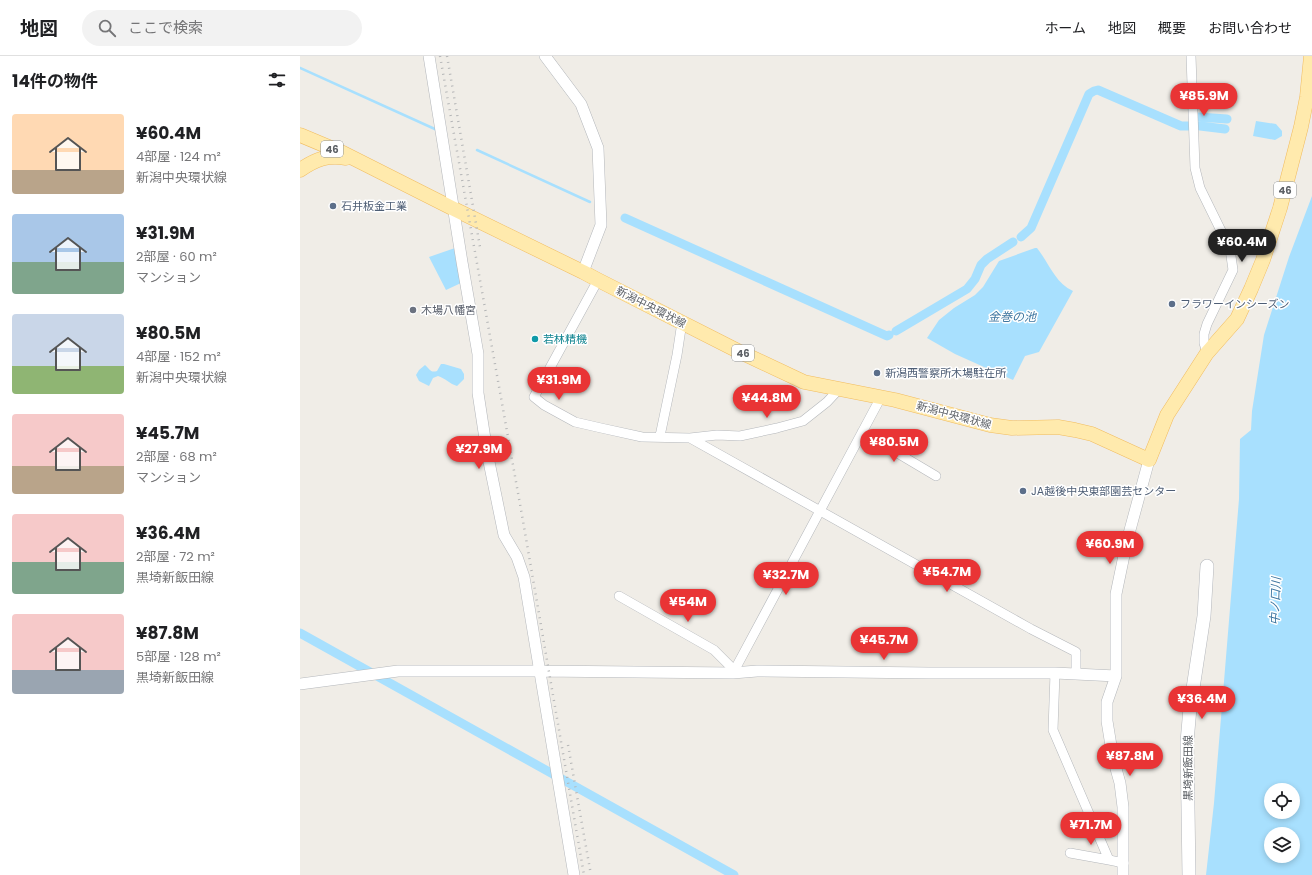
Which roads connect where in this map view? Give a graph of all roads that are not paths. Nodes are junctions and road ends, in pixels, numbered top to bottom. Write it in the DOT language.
graph roads {
  1 [pos="429,56"];
  2 [pos="545,56"];
  3 [pos="1191,56"];
  4 [pos="1311,56"];
  5 [pos="300,135"];
  6 [pos="364,164"];
  7 [pos="300,170"];
  8 [pos="454,209"];
  9 [pos="583,272"];
  10 [pos="598,280"];
  11 [pos="682,322"];
  12 [pos="1207,353"];
  13 [pos="840,388"];
  14 [pos="881,397"];
  15 [pos="862,432"];
  16 [pos="660,436"];
  17 [pos="690,438"];
  18 [pos="1148,460"];
  19 [pos="936,476"];
  20 [pos="820,510"];
  21 [pos="1207,566"];
  22 [pos="620,596"];
  23 [pos="539,671"];
  24 [pos="733,673"];
  25 [pos="1055,673"];
  26 [pos="1076,674"];
  27 [pos="1116,676"];
  28 [pos="300,684"];
  29 [pos="1070,853"];
  30 [pos="1109,860"];
  31 [pos="1124,863"];
  32 [pos="574,875"];
  33 [pos="1124,875"];
  34 [pos="1189,875"];
  1 -- 8 [label="street"];
  2 -- 9 [label="street"];
  3 -- 12 [label="street"];
  4 -- 12 [label="main road, 46"];
  5 -- 6 [label="main road, 新潟中央環状線 / 46"];
  6 -- 7 [label="main road, 新潟中央環状線 / 46"];
  6 -- 8 [label="main road, 新潟中央環状線 / 46"];
  8 -- 9 [label="main road, 新潟中央環状線 / 46"];
  8 -- 23 [label="street"];
  9 -- 10 [label="main road, 新潟中央環状線 / 46"];
  10 -- 11 [label="main road, 新潟中央環状線 / 46"];
  10 -- 16 [label="street"];
  11 -- 13 [label="main road, 新潟中央環状線 / 46"];
  11 -- 16 [label="street"];
  12 -- 18 [label="main road, 46"];
  13 -- 14 [label="main road, 新潟中央環状線 / 46"];
  13 -- 17 [label="street"];
  14 -- 15 [label="street"];
  14 -- 18 [label="main road, 新潟中央環状線 / 46"];
  15 -- 19 [label="street"];
  15 -- 20 [label="street"];
  16 -- 17 [label="street"];
  17 -- 20 [label="street"];
  18 -- 27 [label="street"];
  20 -- 24 [label="street"];
  20 -- 26 [label="street"];
  21 -- 34 [label="main road, 黒埼新飯田線"];
  22 -- 24 [label="street"];
  23 -- 24 [label="street"];
  23 -- 28 [label="street"];
  23 -- 32 [label="street"];
  24 -- 25 [label="street"];
  25 -- 26 [label="street"];
  25 -- 30 [label="street"];
  26 -- 27 [label="street"];
  27 -- 31 [label="street"];
  29 -- 30 [label="street"];
  30 -- 31 [label="street"];
  31 -- 33 [label="street"];
}
